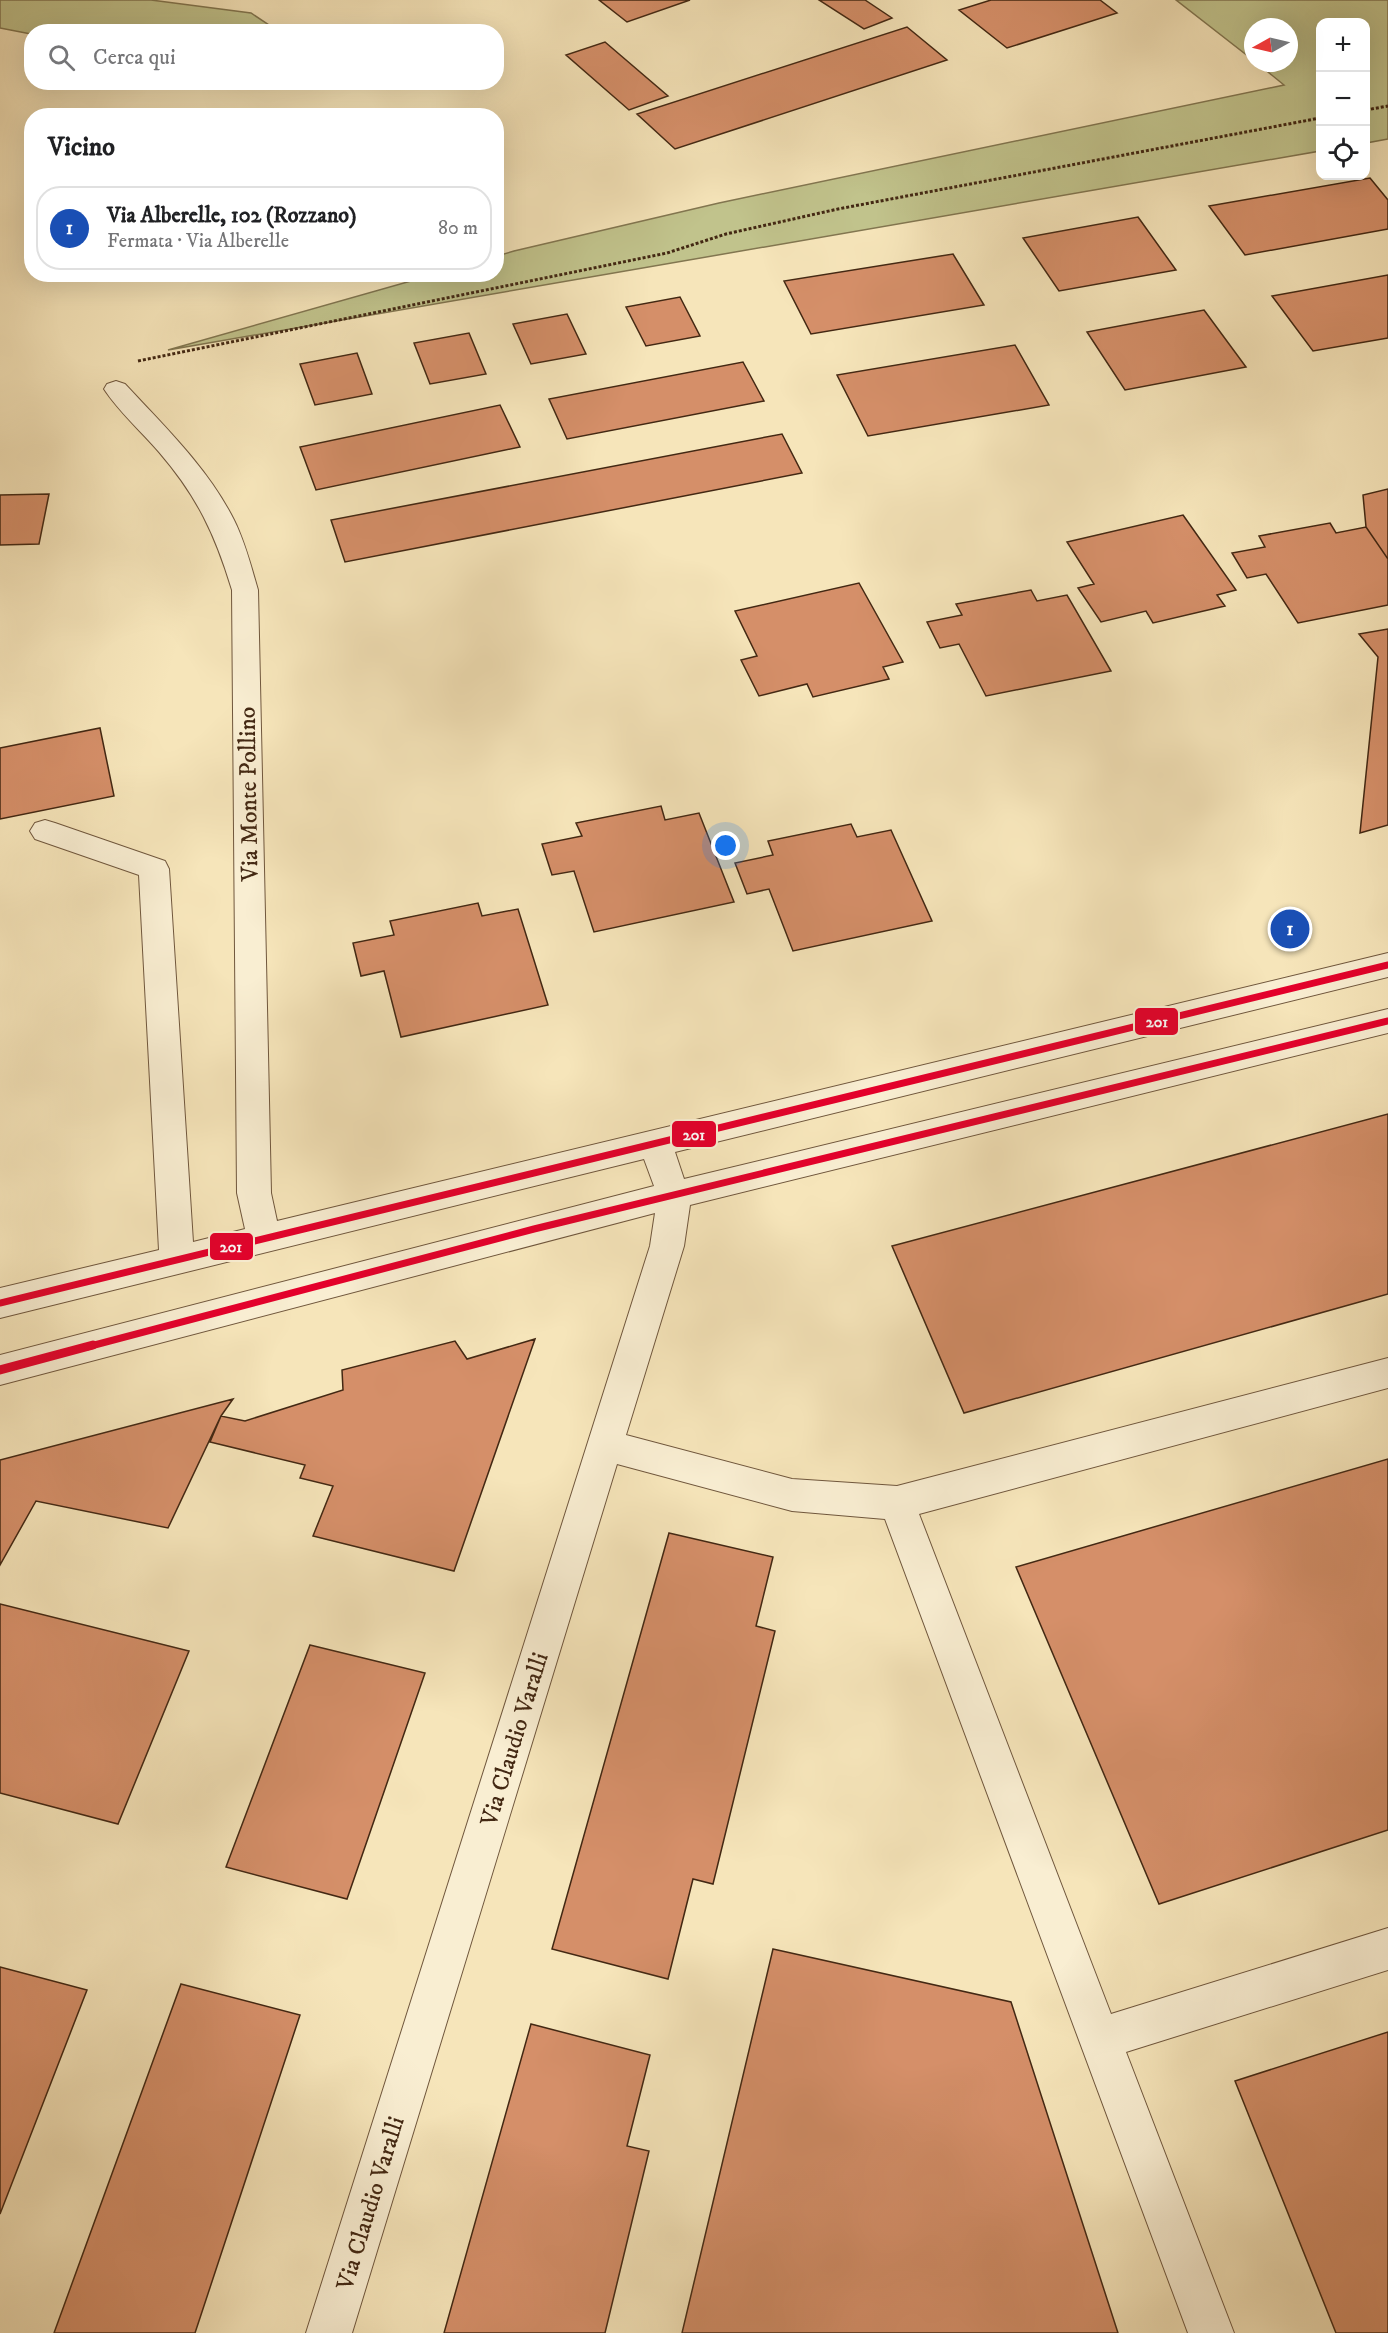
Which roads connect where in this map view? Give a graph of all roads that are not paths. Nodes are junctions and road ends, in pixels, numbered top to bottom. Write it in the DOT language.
graph roads {
  1 [pos="116,389"];
  2 [pos="45,831"];
  3 [pos="1388,965"];
  4 [pos="1388,1021"];
  5 [pos="655,1143"];
  6 [pos="674,1197"];
  7 [pos="264,1239"];
  8 [pos="177,1260"];
  9 [pos="0,1303"];
  10 [pos="0,1370"];
  11 [pos="1388,1373"];
  12 [pos="605,1444"];
  13 [pos="897,1503"];
  14 [pos="1388,1949"];
  15 [pos="1099,2039"];
  16 [pos="329,2333"];
  17 [pos="1210,2333"];
  1 -- 7 [label="street, Via Monte Pollino"];
  2 -- 8 [label="street"];
  3 -- 5 [label="street"];
  4 -- 6 [label="street"];
  5 -- 6 [label="street, Via Claudio Varalli"];
  5 -- 7 [label="street"];
  6 -- 10 [label="street"];
  6 -- 12 [label="street, Via Claudio Varalli"];
  7 -- 8 [label="street"];
  8 -- 9 [label="street"];
  11 -- 13 [label="street"];
  12 -- 13 [label="street"];
  12 -- 16 [label="street, Via Claudio Varalli"];
  13 -- 15 [label="street"];
  14 -- 15 [label="street"];
  15 -- 17 [label="street"];
}
